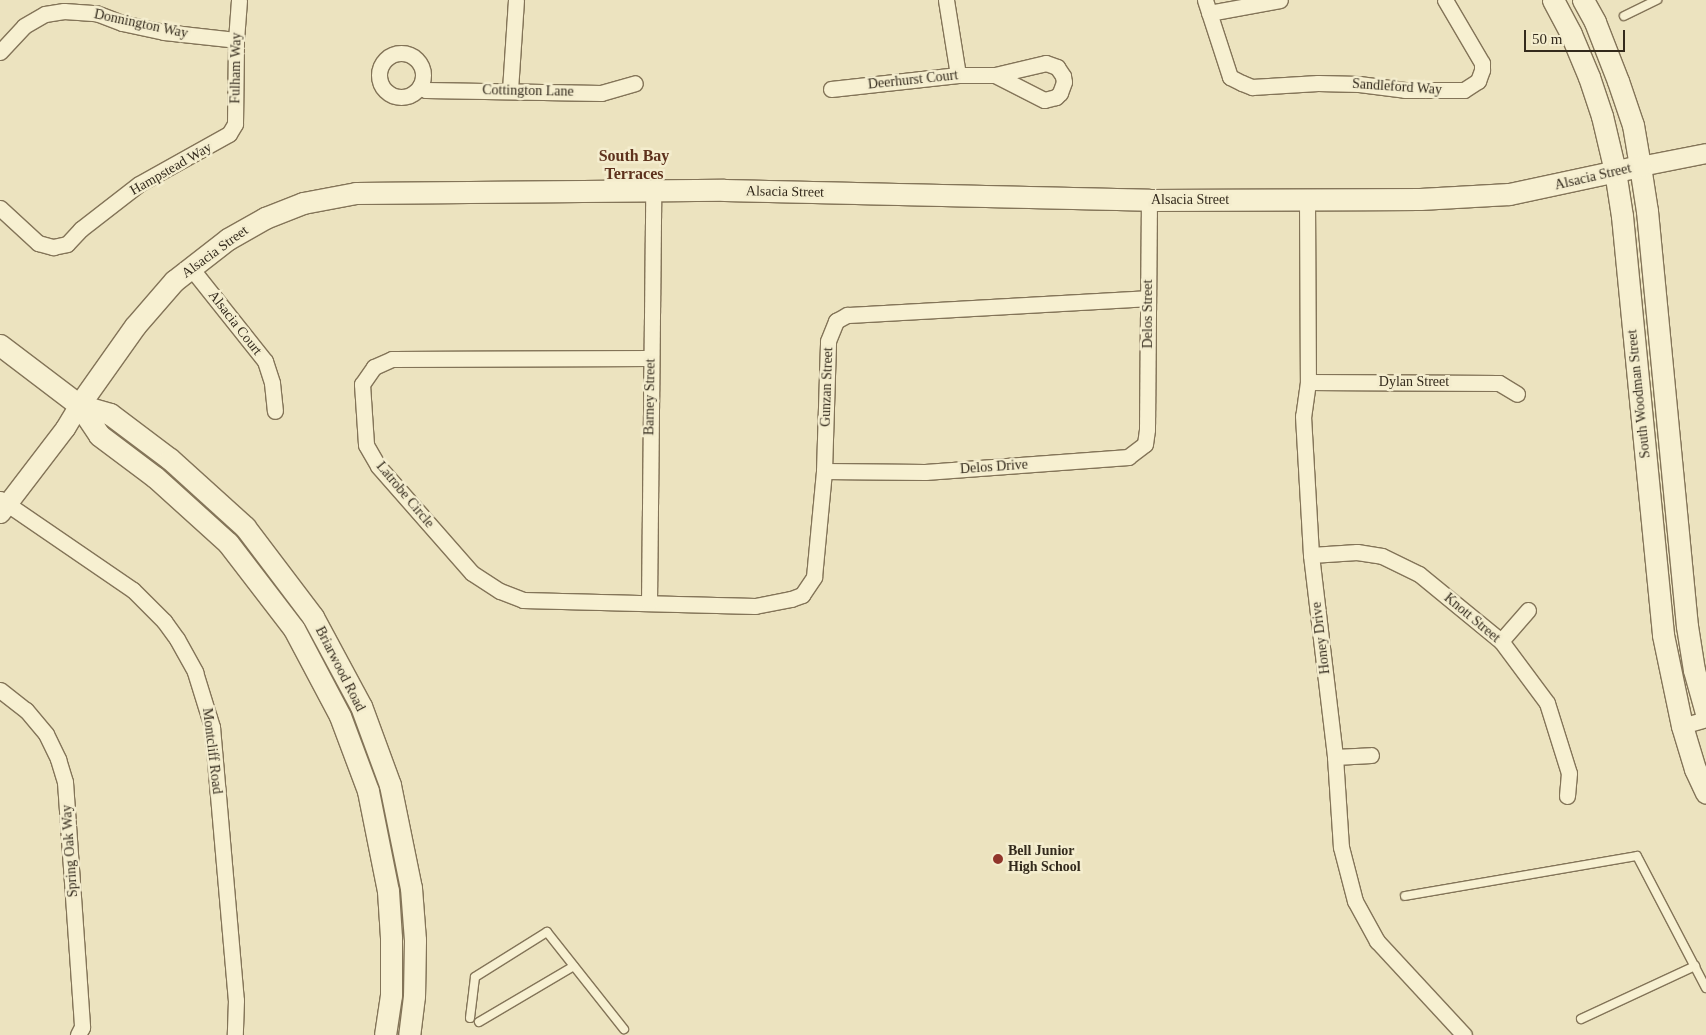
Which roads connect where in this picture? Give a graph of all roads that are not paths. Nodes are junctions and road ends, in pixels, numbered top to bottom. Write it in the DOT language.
graph roads {
  1 [pos="239,0"];
  2 [pos="516,0"];
  3 [pos="946,0"];
  4 [pos="1280,0"];
  5 [pos="1445,0"];
  6 [pos="1553,0"];
  7 [pos="1583,0"];
  8 [pos="1657,0"];
  9 [pos="1207,6"];
  10 [pos="1624,16"];
  11 [pos="236,40"];
  12 [pos="0,52"];
  13 [pos="958,75"];
  14 [pos="995,75"];
  15 [pos="635,83"];
  16 [pos="420,86"];
  17 [pos="831,89"];
  18 [pos="510,90"];
  19 [pos="229,134"];
  20 [pos="1706,153"];
  21 [pos="1640,166"];
  22 [pos="1615,171"];
  23 [pos="653,192"];
  24 [pos="1149,200"];
  25 [pos="1307,200"];
  26 [pos="0,208"];
  27 [pos="191,268"];
  28 [pos="1148,298"];
  29 [pos="0,345"];
  30 [pos="650,358"];
  31 [pos="1308,382"];
  32 [pos="1517,394"];
  33 [pos="79,405"];
  34 [pos="275,412"];
  35 [pos="1147,429"];
  36 [pos="824,471"];
  37 [pos="2,506"];
  38 [pos="1311,555"];
  39 [pos="649,603"];
  40 [pos="755,606"];
  41 [pos="1528,610"];
  42 [pos="1501,641"];
  43 [pos="0,690"];
  44 [pos="1706,713"];
  45 [pos="1706,719"];
  46 [pos="1682,726"];
  47 [pos="1371,755"];
  48 [pos="1335,758"];
  49 [pos="1706,793"];
  50 [pos="1567,796"];
  51 [pos="1405,896"];
  52 [pos="391,934"];
  53 [pos="574,966"];
  54 [pos="1694,966"];
  55 [pos="1706,988"];
  56 [pos="414,996"];
  57 [pos="470,1018"];
  58 [pos="1581,1019"];
  59 [pos="479,1022"];
  60 [pos="624,1029"];
  61 [pos="78,1035"];
  62 [pos="236,1035"];
  63 [pos="385,1035"];
  64 [pos="409,1035"];
  65 [pos="1464,1035"];
  1 -- 11 [label="street, Fulham Way"];
  2 -- 18 [label="street"];
  3 -- 13 [label="street"];
  4 -- 9 [label="street"];
  5 -- 9 [label="street, Sandleford Way"];
  6 -- 22 [label="main road, South Woodman Street"];
  7 -- 21 [label="main road, South Woodman Street"];
  8 -- 10 [label="lane"];
  11 -- 12 [label="street, Donnington Way"];
  11 -- 19 [label="street, Fulham Way"];
  13 -- 14 [label="street, Deerhurst Court"];
  13 -- 17 [label="street, Deerhurst Court"];
  15 -- 18 [label="street, Cottington Lane"];
  16 -- 18 [label="street, Cottington Lane"];
  19 -- 26 [label="street, Hampstead Way"];
  20 -- 21 [label="street, Alsacia Street"];
  21 -- 22 [label="main road, Alsacia Street"];
  21 -- 44 [label="main road, South Woodman Street"];
  22 -- 25 [label="main road, Alsacia Street"];
  22 -- 46 [label="main road, South Woodman Street"];
  23 -- 24 [label="main road, Alsacia Street"];
  23 -- 27 [label="main road, Alsacia Street"];
  23 -- 30 [label="street, Barney Street"];
  24 -- 25 [label="main road, Alsacia Street"];
  24 -- 28 [label="street, Delos Street"];
  25 -- 31 [label="street, Honey Drive"];
  27 -- 33 [label="main road, Alsacia Street"];
  27 -- 34 [label="street, Alsacia Court"];
  28 -- 35 [label="street, Delos Street"];
  28 -- 36 [label="street, Gunzan Street"];
  29 -- 33 [label="main road, Briarwood Road"];
  30 -- 39 [label="street, Barney Street"];
  30 -- 39 [label="street, Latrobe Circle"];
  31 -- 32 [label="street, Dylan Street"];
  31 -- 38 [label="street, Honey Drive"];
  33 -- 37 [label="street, Alsacia Street"];
  33 -- 52 [label="main road, Briarwood Road"];
  33 -- 56 [label="main road, Briarwood Road"];
  35 -- 36 [label="street, Delos Drive"];
  36 -- 40 [label="street, Gunzan Street"];
  37 -- 62 [label="street, Montcliff Road"];
  38 -- 42 [label="street, Knott Street"];
  38 -- 48 [label="street, Honey Drive"];
  39 -- 40 [label="street, Latrobe Circle"];
  41 -- 42 [label="street"];
  42 -- 50 [label="street, Knott Street"];
  43 -- 61 [label="street, Spring Oak Way"];
  45 -- 46 [label="street"];
  46 -- 49 [label="main road, South Woodman Street"];
  47 -- 48 [label="street"];
  48 -- 65 [label="street, Honey Drive"];
  51 -- 54 [label="lane"];
  52 -- 56 [label="main road"];
  52 -- 63 [label="main road, Briarwood Road"];
  53 -- 57 [label="lane"];
  53 -- 59 [label="lane"];
  53 -- 60 [label="lane"];
  54 -- 55 [label="lane"];
  54 -- 58 [label="lane"];
  56 -- 64 [label="main road, Briarwood Road"];
}
